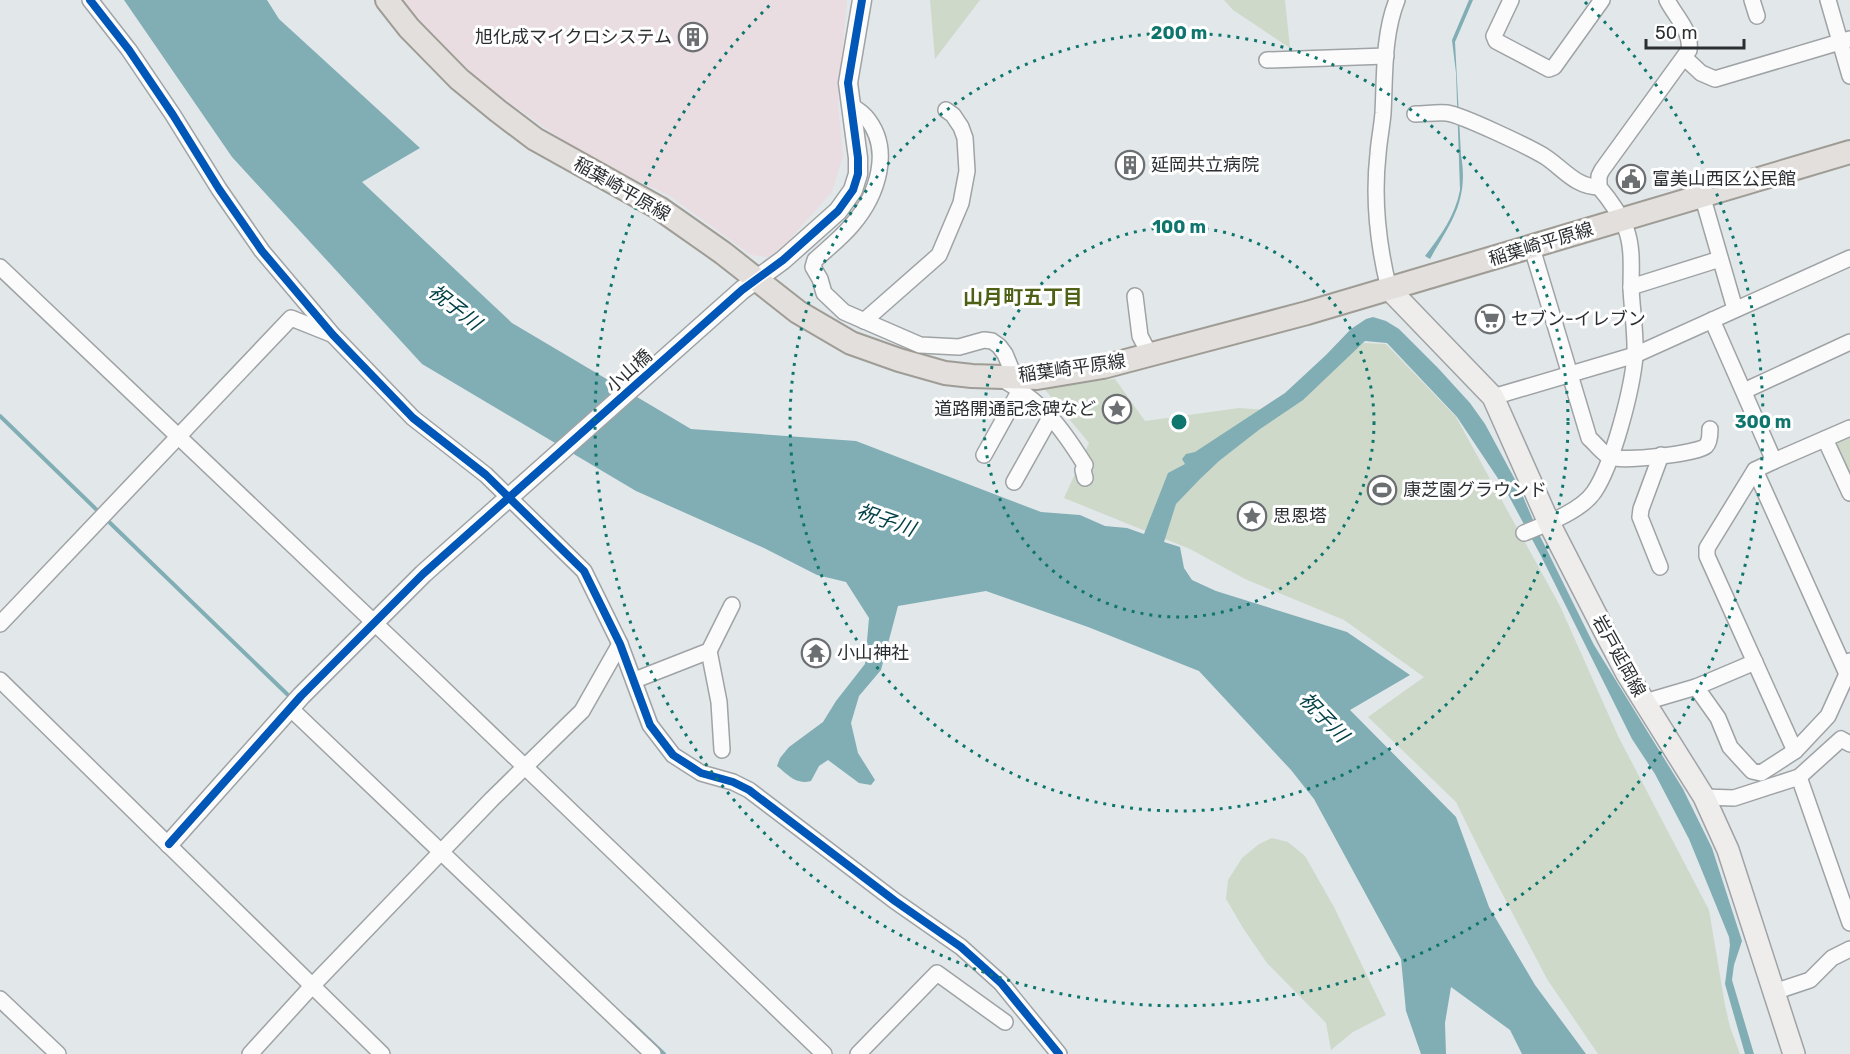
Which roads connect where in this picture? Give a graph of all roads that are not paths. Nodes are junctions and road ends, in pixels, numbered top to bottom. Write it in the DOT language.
graph roads {
  1 [pos="90,0"];
  2 [pos="387,0"];
  3 [pos="862,0"];
  4 [pos="1397,0"];
  5 [pos="1511,0"];
  6 [pos="1602,0"];
  7 [pos="1667,0"];
  8 [pos="1752,0"];
  9 [pos="1828,0"];
  10 [pos="1757,16"];
  11 [pos="1845,40"];
  12 [pos="1386,56"];
  13 [pos="1685,58"];
  14 [pos="1267,60"];
  15 [pos="1850,76"];
  16 [pos="850,105"];
  17 [pos="946,110"];
  18 [pos="1415,114"];
  19 [pos="1850,152"];
  20 [pos="1599,187"];
  21 [pos="1702,195"];
  22 [pos="838,211"];
  23 [pos="1621,220"];
  24 [pos="852,224"];
  25 [pos="1532,248"];
  26 [pos="1850,258"];
  27 [pos="1720,259"];
  28 [pos="0,267"];
  29 [pos="749,285"];
  30 [pos="1631,287"];
  31 [pos="1389,290"];
  32 [pos="1135,296"];
  33 [pos="1735,309"];
  34 [pos="1712,320"];
  35 [pos="864,321"];
  36 [pos="333,335"];
  37 [pos="1850,342"];
  38 [pos="1149,355"];
  39 [pos="1635,355"];
  40 [pos="1570,375"];
  41 [pos="1012,381"];
  42 [pos="1744,391"];
  43 [pos="1493,397"];
  44 [pos="1051,416"];
  45 [pos="1850,428"];
  46 [pos="1710,429"];
  47 [pos="178,437"];
  48 [pos="1825,439"];
  49 [pos="984,455"];
  50 [pos="1661,455"];
  51 [pos="1610,457"];
  52 [pos="1774,461"];
  53 [pos="1755,470"];
  54 [pos="1085,478"];
  55 [pos="1014,482"];
  56 [pos="1850,493"];
  57 [pos="510,496"];
  58 [pos="1549,523"];
  59 [pos="1524,534"];
  60 [pos="1660,567"];
  61 [pos="732,605"];
  62 [pos="373,623"];
  63 [pos="0,624"];
  64 [pos="620,644"];
  65 [pos="709,651"];
  66 [pos="1755,662"];
  67 [pos="1848,668"];
  68 [pos="0,680"];
  69 [pos="634,680"];
  70 [pos="1696,687"];
  71 [pos="1645,702"];
  72 [pos="290,708"];
  73 [pos="1847,739"];
  74 [pos="722,750"];
  75 [pos="1795,751"];
  76 [pos="524,766"];
  77 [pos="1799,777"];
  78 [pos="1704,797"];
  79 [pos="169,844"];
  80 [pos="443,853"];
  81 [pos="1850,923"];
  82 [pos="1850,949"];
  83 [pos="312,986"];
  84 [pos="1774,992"];
  85 [pos="0,999"];
  86 [pos="1005,1022"];
  87 [pos="58,1054"];
  88 [pos="250,1054"];
  89 [pos="382,1054"];
  90 [pos="653,1054"];
  91 [pos="824,1054"];
  92 [pos="858,1054"];
  93 [pos="1059,1054"];
  94 [pos="1794,1054"];
  1 -- 36 [label="street"];
  2 -- 29 [label="main road, 稲葉崎平原線"];
  3 -- 16 [label="street, 小山橋"];
  4 -- 12 [label="street"];
  5 -- 6 [label="street"];
  7 -- 13 [label="street"];
  8 -- 10 [label="street"];
  9 -- 11 [label="street"];
  11 -- 13 [label="street"];
  11 -- 15 [label="street"];
  12 -- 14 [label="street"];
  12 -- 31 [label="street"];
  13 -- 20 [label="street"];
  16 -- 22 [label="street, 小山橋"];
  16 -- 24 [label="street"];
  17 -- 35 [label="street"];
  18 -- 20 [label="street"];
  19 -- 21 [label="main road, 稲葉崎平原線"];
  20 -- 23 [label="street"];
  21 -- 23 [label="main road, 稲葉崎平原線"];
  21 -- 27 [label="street"];
  22 -- 24 [label="street"];
  22 -- 29 [label="street, 小山橋"];
  23 -- 25 [label="main road, 稲葉崎平原線"];
  23 -- 30 [label="street"];
  24 -- 35 [label="street"];
  25 -- 31 [label="main road, 稲葉崎平原線"];
  25 -- 40 [label="street"];
  26 -- 33 [label="street"];
  27 -- 30 [label="street"];
  27 -- 33 [label="street"];
  28 -- 47 [label="street"];
  29 -- 41 [label="main road, 稲葉崎平原線"];
  29 -- 57 [label="street, 小山橋"];
  30 -- 39 [label="street"];
  31 -- 38 [label="main road, 稲葉崎平原線"];
  31 -- 43 [label="main road, 岩戸延岡線"];
  32 -- 38 [label="street"];
  33 -- 34 [label="street"];
  34 -- 39 [label="street"];
  34 -- 42 [label="street"];
  35 -- 41 [label="street"];
  36 -- 47 [label="street"];
  36 -- 57 [label="street"];
  37 -- 42 [label="street"];
  38 -- 41 [label="main road, 稲葉崎平原線"];
  39 -- 40 [label="street"];
  39 -- 51 [label="street"];
  40 -- 43 [label="street"];
  40 -- 51 [label="street"];
  41 -- 44 [label="street"];
  41 -- 49 [label="street"];
  42 -- 52 [label="street"];
  43 -- 58 [label="main road, 岩戸延岡線"];
  44 -- 54 [label="street"];
  44 -- 55 [label="street"];
  45 -- 48 [label="street"];
  46 -- 50 [label="street"];
  47 -- 62 [label="street"];
  47 -- 63 [label="street"];
  48 -- 52 [label="street"];
  48 -- 56 [label="street"];
  50 -- 51 [label="street"];
  50 -- 60 [label="street"];
  51 -- 58 [label="street"];
  52 -- 53 [label="street"];
  53 -- 66 [label="street"];
  53 -- 67 [label="street"];
  57 -- 62 [label="street, 小山橋"];
  57 -- 64 [label="street"];
  58 -- 59 [label="street"];
  58 -- 71 [label="main road, 岩戸延岡線"];
  61 -- 65 [label="street"];
  62 -- 72 [label="street, 小山橋"];
  62 -- 76 [label="street"];
  64 -- 69 [label="street"];
  64 -- 76 [label="street"];
  65 -- 69 [label="street"];
  65 -- 74 [label="street"];
  66 -- 70 [label="street"];
  66 -- 75 [label="street"];
  67 -- 75 [label="street"];
  68 -- 79 [label="street"];
  69 -- 93 [label="street"];
  70 -- 71 [label="street"];
  70 -- 75 [label="street"];
  71 -- 78 [label="main road, 岩戸延岡線"];
  72 -- 79 [label="street, 小山橋"];
  72 -- 80 [label="street"];
  73 -- 77 [label="street"];
  76 -- 80 [label="street"];
  76 -- 91 [label="street"];
  77 -- 78 [label="street"];
  77 -- 81 [label="street"];
  78 -- 84 [label="main road, 岩戸延岡線"];
  79 -- 83 [label="street"];
  80 -- 83 [label="street"];
  80 -- 90 [label="street"];
  82 -- 84 [label="street"];
  83 -- 88 [label="street"];
  83 -- 89 [label="street"];
  84 -- 94 [label="main road, 岩戸延岡線"];
  85 -- 87 [label="street"];
  86 -- 92 [label="street"];
}
